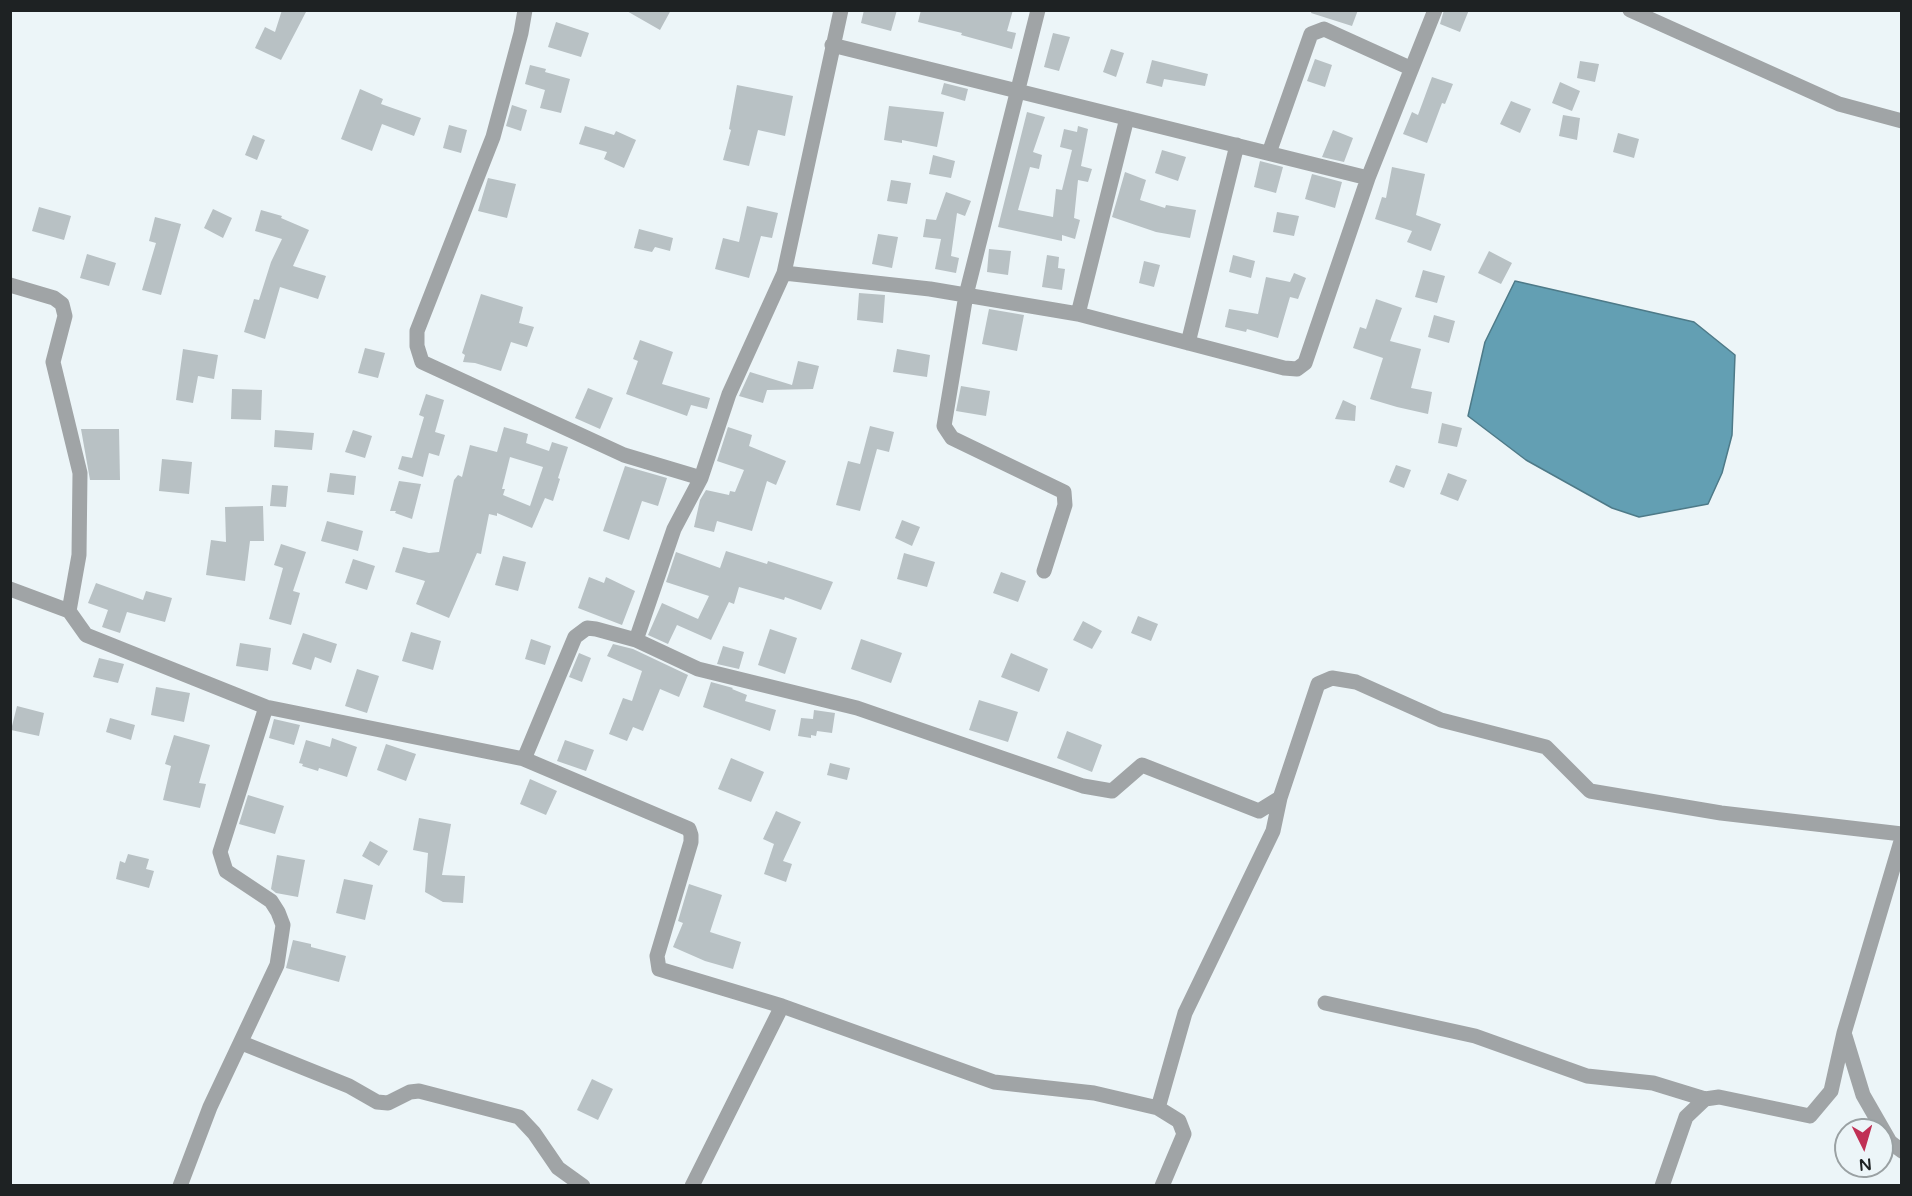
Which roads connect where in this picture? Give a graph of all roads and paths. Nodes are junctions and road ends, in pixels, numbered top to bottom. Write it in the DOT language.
graph roads {
  1 [pos="525,10"];
  2 [pos="841,10"];
  3 [pos="1038,10"];
  4 [pos="1435,10"];
  5 [pos="1630,10"];
  6 [pos="832,45"];
  7 [pos="1410,68"];
  8 [pos="1017,91"];
  9 [pos="1127,118"];
  10 [pos="1902,121"];
  11 [pos="1237,145"];
  12 [pos="1269,153"];
  13 [pos="1368,178"];
  14 [pos="783,273"];
  15 [pos="10,285"];
  16 [pos="966,295"];
  17 [pos="1078,314"];
  18 [pos="1188,343"];
  19 [pos="701,478"];
  20 [pos="1044,571"];
  21 [pos="10,589"];
  22 [pos="69,611"];
  23 [pos="636,640"];
  24 [pos="266,707"];
  25 [pos="524,759"];
  26 [pos="1280,798"];
  27 [pos="1902,836"];
  28 [pos="1325,1003"];
  29 [pos="782,1006"];
  30 [pos="1844,1033"];
  31 [pos="242,1043"];
  32 [pos="1705,1099"];
  33 [pos="1158,1108"];
  34 [pos="1902,1151"];
  35 [pos="180,1185"];
  36 [pos="583,1185"];
  37 [pos="692,1185"];
  38 [pos="1162,1185"];
  39 [pos="1662,1185"];
  1 -- 19 [label="street"];
  2 -- 6 [label="street"];
  3 -- 8 [label="street"];
  4 -- 7 [label="street"];
  5 -- 10 [label="street"];
  6 -- 8 [label="street"];
  6 -- 14 [label="street"];
  7 -- 12 [label="street"];
  7 -- 13 [label="street"];
  8 -- 9 [label="street"];
  8 -- 16 [label="street"];
  9 -- 11 [label="street"];
  9 -- 17 [label="street"];
  11 -- 12 [label="street"];
  11 -- 18 [label="street"];
  12 -- 13 [label="street"];
  13 -- 18 [label="street"];
  14 -- 16 [label="street"];
  14 -- 19 [label="street"];
  15 -- 22 [label="street"];
  16 -- 17 [label="street"];
  16 -- 20 [label="street"];
  17 -- 18 [label="street"];
  19 -- 23 [label="street"];
  21 -- 22 [label="street"];
  22 -- 24 [label="street"];
  23 -- 25 [label="street"];
  23 -- 26 [label="street"];
  24 -- 25 [label="street"];
  24 -- 31 [label="street"];
  25 -- 29 [label="street"];
  26 -- 27 [label="street"];
  26 -- 33 [label="street"];
  27 -- 30 [label="street"];
  28 -- 32 [label="street"];
  29 -- 33 [label="street"];
  29 -- 37 [label="street"];
  30 -- 32 [label="street"];
  30 -- 34 [label="street"];
  31 -- 35 [label="street"];
  31 -- 36 [label="street"];
  32 -- 39 [label="street"];
  33 -- 38 [label="street"];
}
